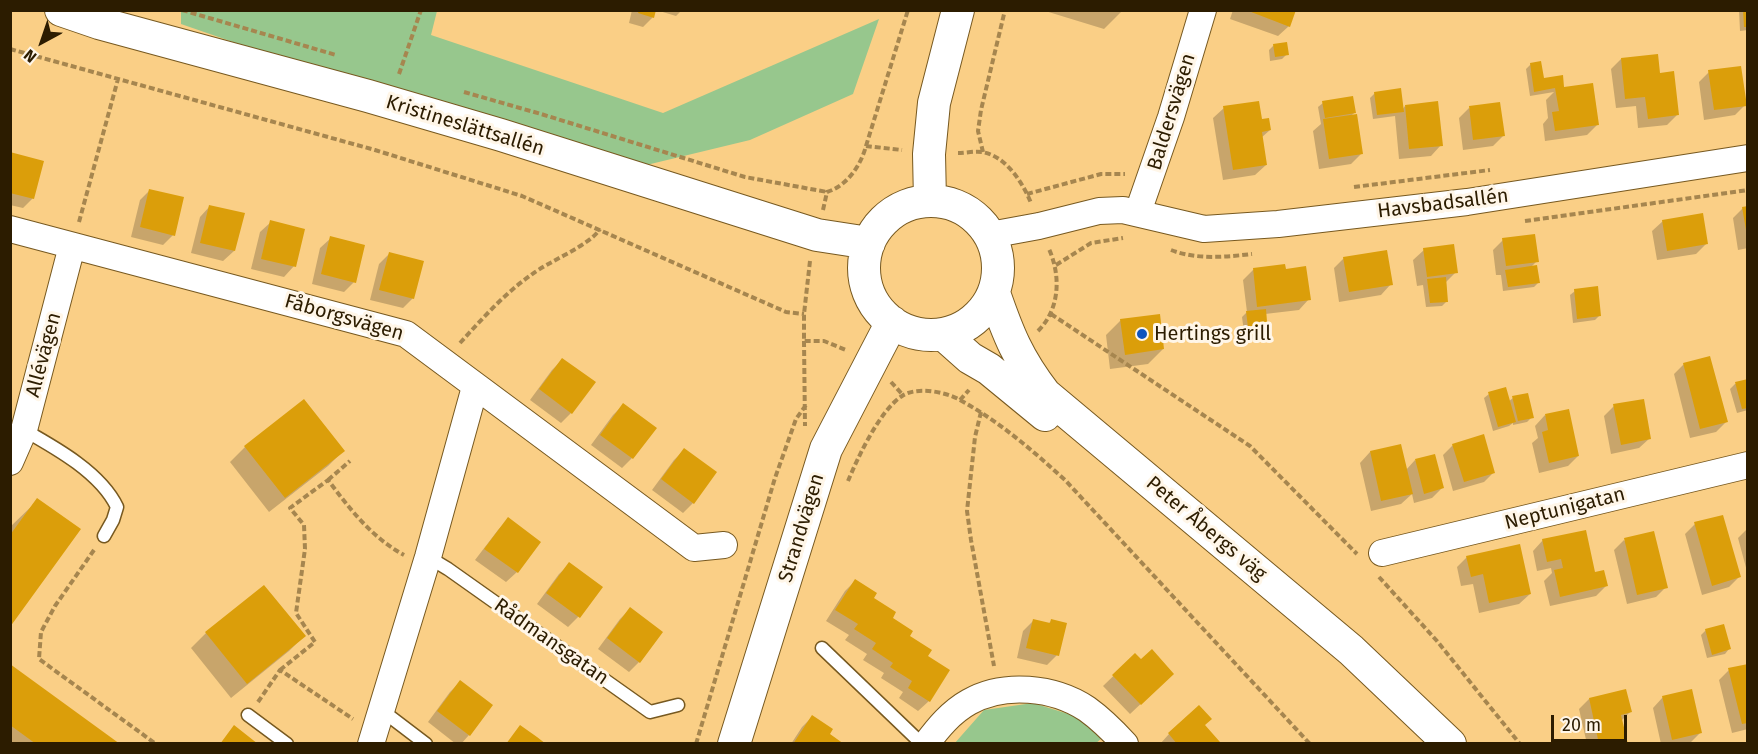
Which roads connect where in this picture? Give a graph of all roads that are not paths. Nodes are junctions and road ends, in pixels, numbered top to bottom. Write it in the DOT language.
graph roads {
  1 [pos="61,10"];
  2 [pos="958,10"];
  3 [pos="1203,10"];
  4 [pos="1748,158"];
  5 [pos="930,201"];
  6 [pos="1138,212"];
  7 [pos="10,229"];
  8 [pos="990,235"];
  9 [pos="869,243"];
  10 [pos="72,246"];
  11 [pos="994,293"];
  12 [pos="892,322"];
  13 [pos="943,334"];
  14 [pos="475,387"];
  15 [pos="24,430"];
  16 [pos="10,462"];
  17 [pos="1748,465"];
  18 [pos="104,536"];
  19 [pos="724,545"];
  20 [pos="426,561"];
  21 [pos="1373,562"];
  22 [pos="822,648"];
  23 [pos="678,705"];
  24 [pos="248,715"];
  25 [pos="375,728"];
  26 [pos="287,744"];
  27 [pos="426,744"];
  28 [pos="734,744"];
  29 [pos="924,744"];
  30 [pos="1125,744"];
  31 [pos="1422,744"];
  32 [pos="1450,744"];
  1 -- 9 [label="street, Kristineslättsallén"];
  2 -- 5 [label="street"];
  3 -- 6 [label="street, Baldersvägen"];
  4 -- 6 [label="street, Havsbadsallén"];
  5 -- 8 [label="street"];
  5 -- 9 [label="street"];
  6 -- 8 [label="street, Havsbadsallén"];
  7 -- 10 [label="street, Fåborgsvägen"];
  8 -- 11 [label="street"];
  9 -- 12 [label="street"];
  10 -- 14 [label="street, Fåborgsvägen"];
  10 -- 15 [label="street, Allévägen"];
  11 -- 13 [label="street"];
  11 -- 32 [label="street, Peter Åbergs väg"];
  12 -- 13 [label="street"];
  12 -- 28 [label="street, Strandvägen"];
  13 -- 31 [label="street, Peter Åbergs väg"];
  14 -- 19 [label="street, Fåborgsvägen"];
  14 -- 20 [label="street"];
  15 -- 16 [label="street, Allévägen"];
  15 -- 18 [label="lane"];
  17 -- 21 [label="street, Neptunigatan"];
  20 -- 23 [label="lane, Rådmansgatan"];
  20 -- 25 [label="street"];
  22 -- 29 [label="lane"];
  24 -- 26 [label="lane"];
  25 -- 27 [label="lane"];
  29 -- 30 [label="street"];
}
